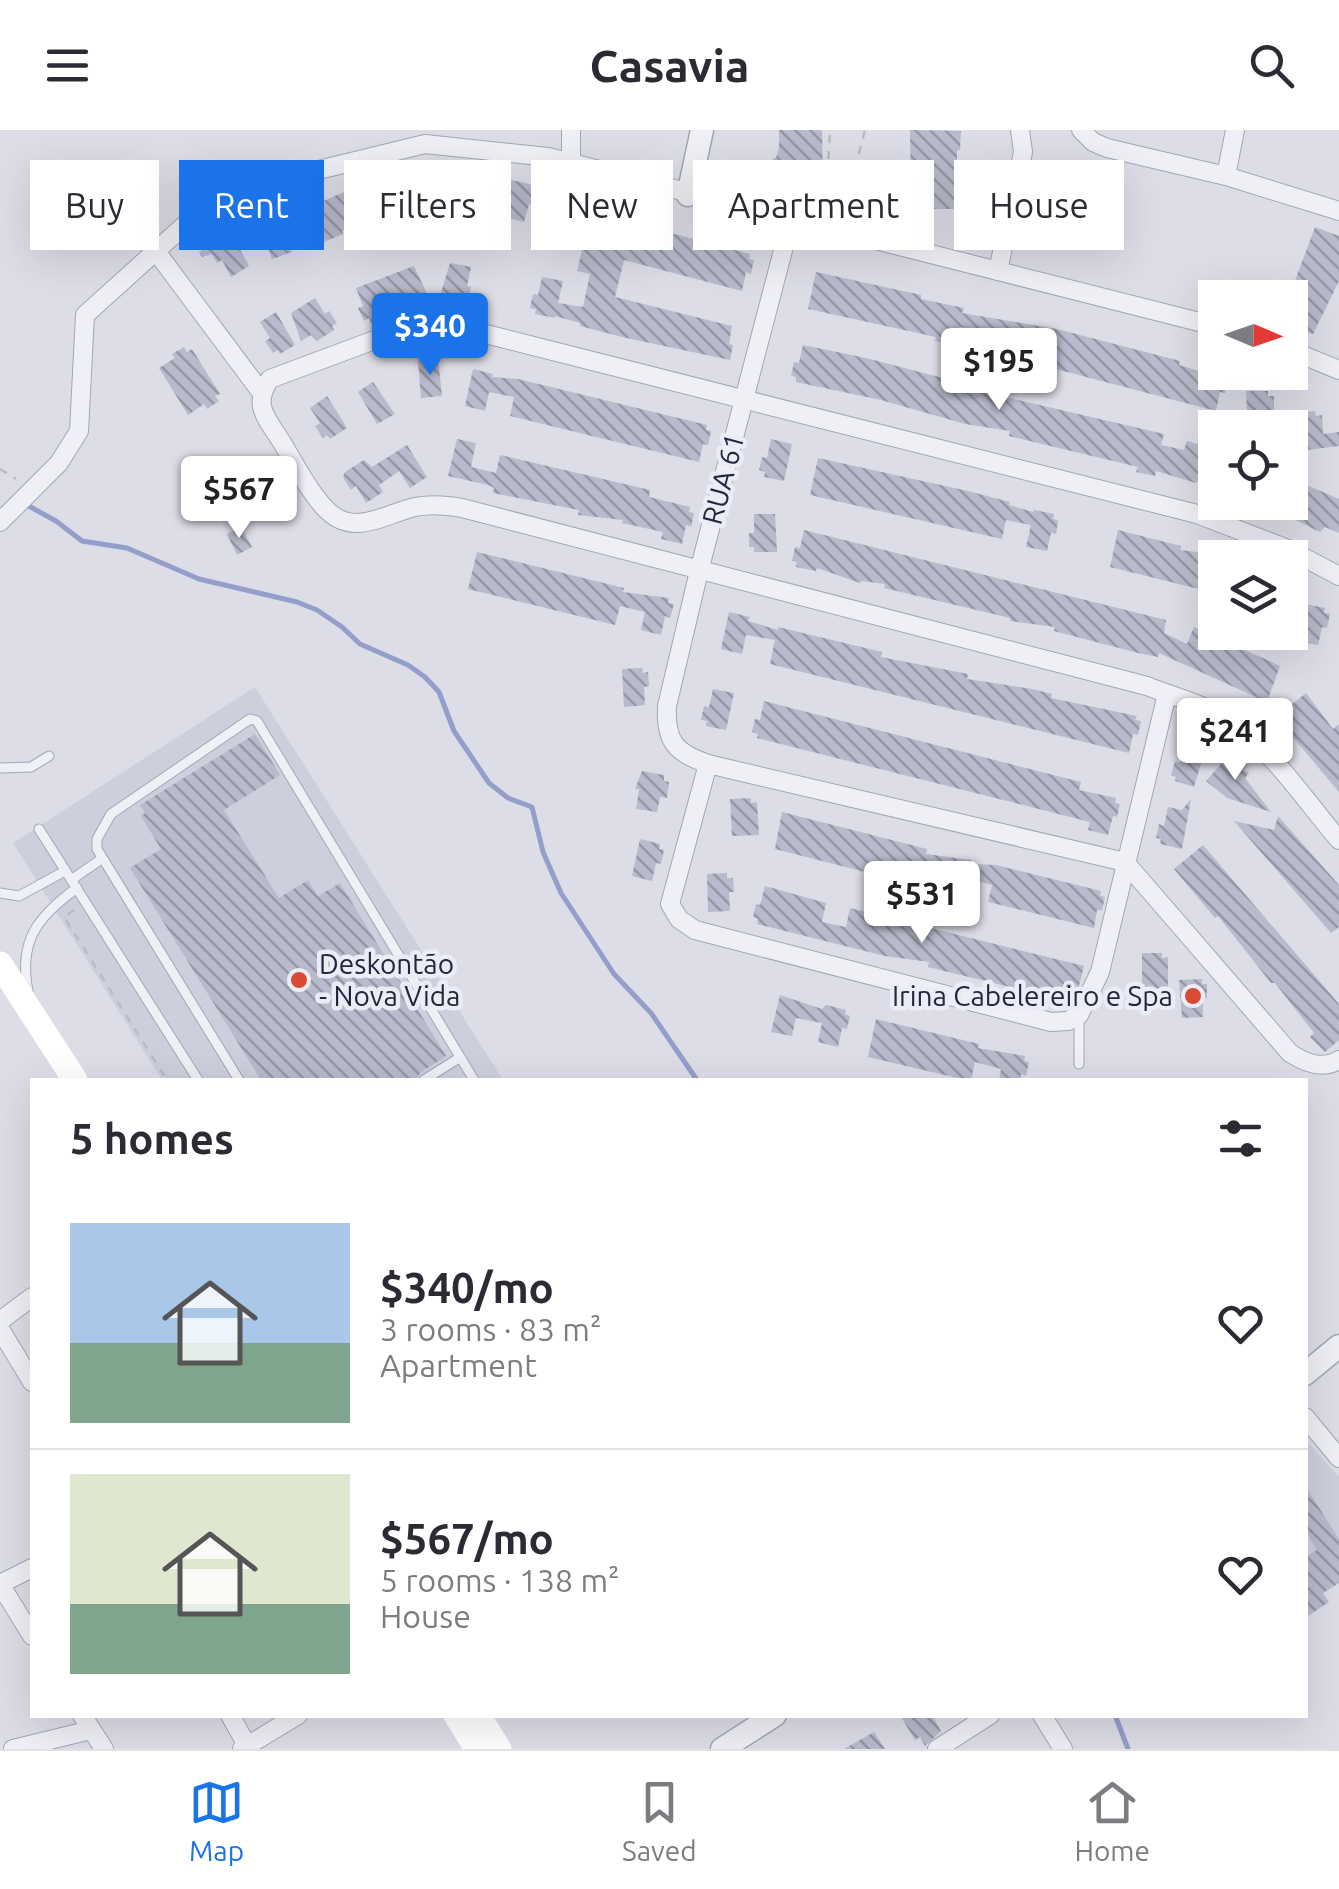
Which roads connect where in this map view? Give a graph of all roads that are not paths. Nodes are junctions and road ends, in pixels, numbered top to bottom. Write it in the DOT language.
graph roads {
  1 [pos="571,130"];
  2 [pos="702,130"];
  3 [pos="1020,130"];
  4 [pos="1235,130"];
  5 [pos="1082,131"];
  6 [pos="424,137"];
  7 [pos="558,160"];
  8 [pos="571,160"];
  9 [pos="1226,176"];
  10 [pos="673,191"];
  11 [pos="688,195"];
  12 [pos="693,196"];
  13 [pos="1339,211"];
  14 [pos="159,247"];
  15 [pos="155,250"];
  16 [pos="783,250"];
  17 [pos="913,250"];
  18 [pos="998,271"];
  19 [pos="1198,322"];
  20 [pos="1308,357"];
  21 [pos="1339,370"];
  22 [pos="261,392"];
  23 [pos="744,400"];
  24 [pos="0,522"];
  25 [pos="699,571"];
  26 [pos="1339,576"];
  27 [pos="1167,694"];
  28 [pos="49,756"];
  29 [pos="708,764"];
  30 [pos="0,768"];
  31 [pos="39,830"];
  32 [pos="1339,840"];
  33 [pos="100,860"];
  34 [pos="1124,862"];
  35 [pos="71,880"];
  36 [pos="0,894"];
  37 [pos="0,964"];
  38 [pos="0,993"];
  39 [pos="1079,1015"];
  40 [pos="34,1018"];
  41 [pos="459,1058"];
  42 [pos="1339,1060"];
  43 [pos="1079,1064"];
  44 [pos="54,1078"];
  45 [pos="74,1078"];
  46 [pos="197,1078"];
  47 [pos="238,1078"];
  48 [pos="427,1078"];
  49 [pos="473,1078"];
  50 [pos="30,1298"];
  51 [pos="0,1321"];
  52 [pos="0,1329"];
  53 [pos="1339,1346"];
  54 [pos="1308,1372"];
  55 [pos="30,1379"];
  56 [pos="1308,1421"];
  57 [pos="1339,1458"];
  58 [pos="30,1569"];
  59 [pos="0,1584"];
  60 [pos="30,1633"];
  61 [pos="231,1718"];
  62 [pos="293,1718"];
  63 [pos="458,1718"];
  64 [pos="480,1718"];
  65 [pos="770,1718"];
  66 [pos="789,1718"];
  67 [pos="985,1718"];
  68 [pos="1044,1718"];
  69 [pos="86,1723"];
  70 [pos="246,1748"];
  71 [pos="12,1749"];
  72 [pos="104,1749"];
  73 [pos="477,1749"];
  74 [pos="500,1749"];
  75 [pos="722,1749"];
  76 [pos="743,1749"];
  77 [pos="937,1749"];
  78 [pos="1063,1749"];
  1 -- 8 [label="street"];
  2 -- 11 [label="street"];
  3 -- 18 [label="street"];
  4 -- 9 [label="street"];
  5 -- 9 [label="street"];
  6 -- 7 [label="street"];
  6 -- 14 [label="street"];
  9 -- 13 [label="street"];
  10 -- 11 [label="street"];
  11 -- 12 [label="street"];
  15 -- 22 [label="street"];
  15 -- 24 [label="street"];
  16 -- 23 [label="street, RUA 61"];
  17 -- 18 [label="street"];
  18 -- 19 [label="street"];
  20 -- 21 [label="street"];
  22 -- 23 [label="street"];
  22 -- 25 [label="street"];
  23 -- 25 [label="street, RUA 61"];
  23 -- 26 [label="street"];
  25 -- 27 [label="street"];
  25 -- 29 [label="street, RUA 61"];
  27 -- 32 [label="street"];
  27 -- 34 [label="street"];
  28 -- 30 [label="lane"];
  29 -- 34 [label="street"];
  29 -- 39 [label="street"];
  31 -- 35 [label="lane"];
  33 -- 35 [label="lane"];
  33 -- 41 [label="lane"];
  33 -- 47 [label="lane"];
  34 -- 39 [label="street"];
  34 -- 42 [label="street"];
  35 -- 36 [label="lane"];
  35 -- 40 [label="lane"];
  35 -- 46 [label="lane"];
  37 -- 40 [label="main road"];
  38 -- 44 [label="main road"];
  39 -- 43 [label="lane"];
  40 -- 45 [label="main road"];
  41 -- 48 [label="lane"];
  41 -- 49 [label="lane"];
  50 -- 51 [label="street"];
  52 -- 55 [label="street"];
  53 -- 54 [label="street"];
  56 -- 57 [label="street"];
  58 -- 59 [label="street"];
  59 -- 60 [label="street"];
  61 -- 70 [label="street"];
  62 -- 70 [label="street"];
  63 -- 73 [label="main road"];
  64 -- 74 [label="main road"];
  65 -- 75 [label="street"];
  66 -- 76 [label="street"];
  67 -- 77 [label="street"];
  68 -- 78 [label="street"];
  69 -- 71 [label="street"];
  69 -- 72 [label="street"];
}
